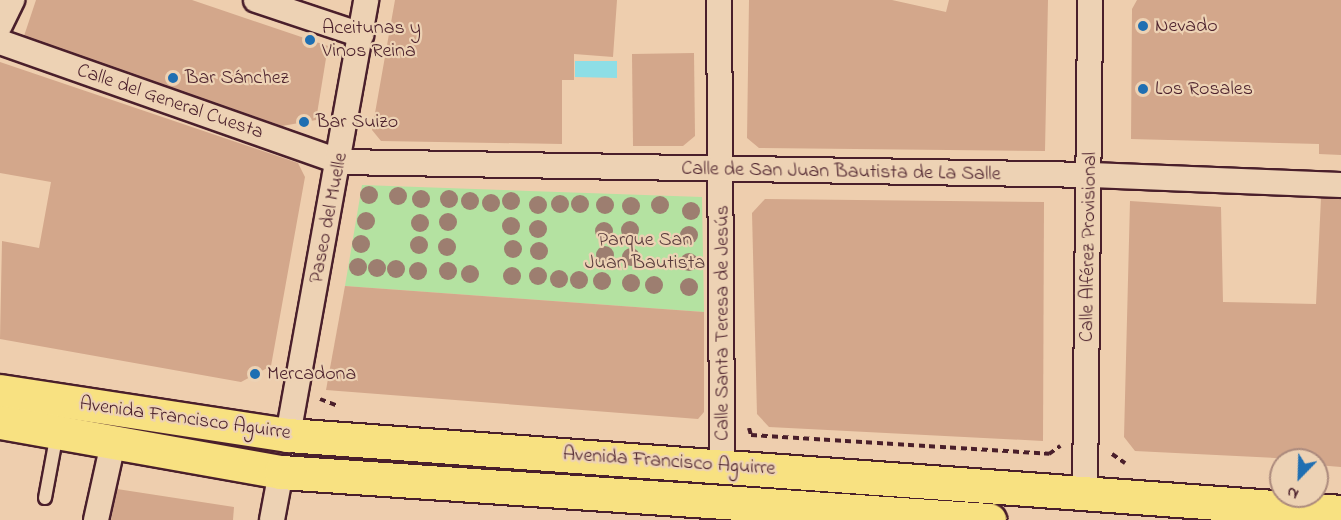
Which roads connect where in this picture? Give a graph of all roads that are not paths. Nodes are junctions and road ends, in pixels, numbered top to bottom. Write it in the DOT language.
graph roads {
  1 [pos="12,0"];
  2 [pos="256,0"];
  3 [pos="366,0"];
  4 [pos="719,0"];
  5 [pos="1090,0"];
  6 [pos="0,25"];
  7 [pos="361,35"];
  8 [pos="0,42"];
  9 [pos="340,162"];
  10 [pos="723,172"];
  11 [pos="1091,175"];
  12 [pos="1341,185"];
  13 [pos="0,391"];
  14 [pos="0,422"];
  15 [pos="57,431"];
  16 [pos="288,435"];
  17 [pos="114,440"];
  18 [pos="722,466"];
  19 [pos="281,472"];
  20 [pos="1085,493"];
  21 [pos="45,498"];
  22 [pos="729,510"];
  23 [pos="1341,512"];
  24 [pos="96,520"];
  25 [pos="272,520"];
  26 [pos="989,520"];
  1 -- 6 [label="street"];
  2 -- 7 [label="street"];
  3 -- 7 [label="street, Paseo del Muelle"];
  4 -- 10 [label="street, Calle Santa Teresa de Jesús"];
  5 -- 11 [label="street, Calle Alférez Provisional"];
  7 -- 9 [label="street, Paseo del Muelle"];
  8 -- 9 [label="street, Calle del General Cuesta"];
  9 -- 10 [label="street, Calle de San Juan Bautista de La Salle"];
  9 -- 16 [label="street, Paseo del Muelle"];
  10 -- 11 [label="street, Calle de San Juan Bautista de La Salle"];
  10 -- 18 [label="street, Calle Santa Teresa de Jesús"];
  11 -- 12 [label="street, Calle de San Juan Bautista de La Salle"];
  11 -- 20 [label="street, Calle Alférez Provisional"];
  13 -- 16 [label="main road, Avenida Francisco Aguirre"];
  14 -- 15 [label="main road, Avenida Francisco Aguirre"];
  15 -- 17 [label="main road, Avenida Francisco Aguirre"];
  15 -- 21 [label="lane"];
  16 -- 18 [label="main road, Avenida Francisco Aguirre"];
  17 -- 19 [label="main road, Avenida Francisco Aguirre"];
  17 -- 24 [label="street"];
  18 -- 20 [label="main road, Avenida Francisco Aguirre"];
  19 -- 22 [label="main road, Avenida Francisco Aguirre"];
  19 -- 25 [label="street"];
  20 -- 23 [label="main road, Avenida Francisco Aguirre"];
  22 -- 26 [label="main road, Avenida Francisco Aguirre"];
}
